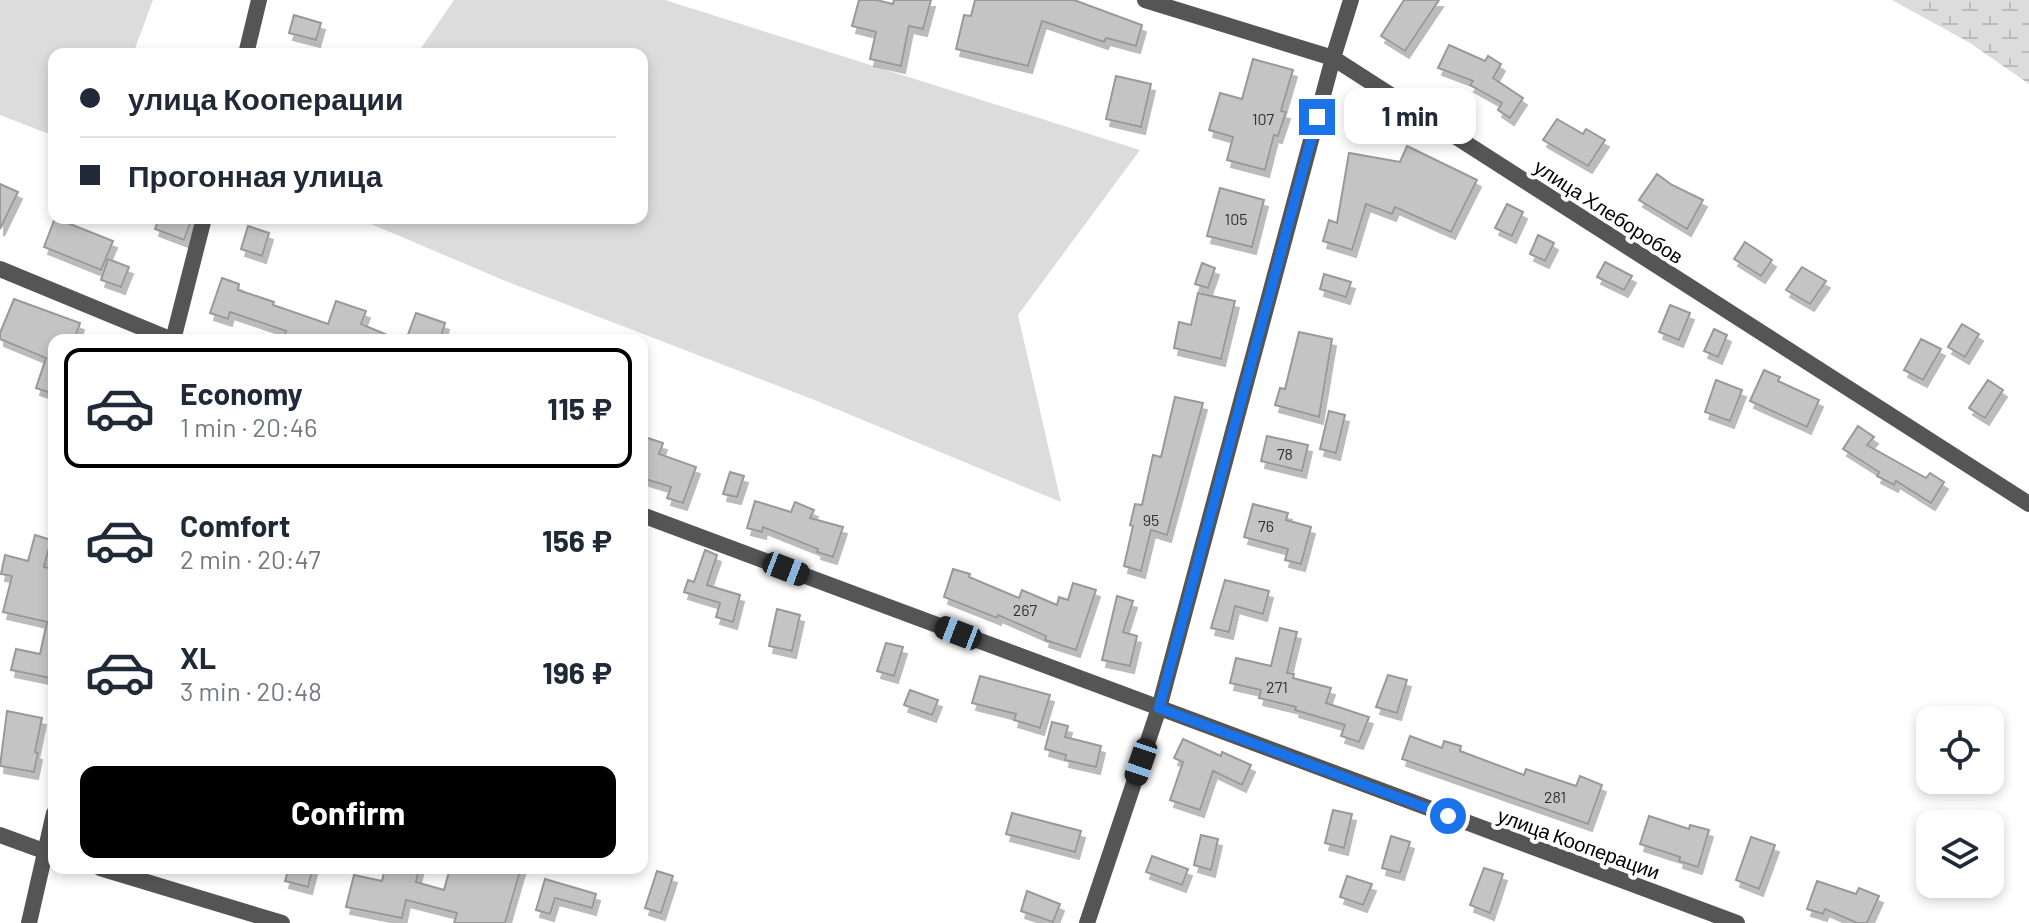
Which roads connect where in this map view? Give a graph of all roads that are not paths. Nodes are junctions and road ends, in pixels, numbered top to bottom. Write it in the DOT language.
graph roads {
  1 [pos="259,0"];
  2 [pos="1145,0"];
  3 [pos="1351,0"];
  4 [pos="247,48"];
  5 [pos="1333,58"];
  6 [pos="202,224"];
  7 [pos="0,269"];
  8 [pos="158,334"];
  9 [pos="175,334"];
  10 [pos="2029,504"];
  11 [pos="648,517"];
  12 [pos="1159,708"];
  13 [pos="0,835"];
  14 [pos="48,853"];
  15 [pos="48,856"];
  16 [pos="120,874"];
  17 [pos="29,923"];
  18 [pos="282,923"];
  19 [pos="1087,923"];
  20 [pos="1737,923"];
  1 -- 4 [label="street"];
  2 -- 5 [label="street, улица Хлеборобов"];
  3 -- 5 [label="street"];
  5 -- 10 [label="street, улица Хлеборобов"];
  5 -- 12 [label="street"];
  6 -- 9 [label="street"];
  7 -- 8 [label="street"];
  11 -- 12 [label="street, улица Кооперации"];
  12 -- 19 [label="street"];
  12 -- 20 [label="street, улица Кооперации"];
  13 -- 14 [label="street"];
  15 -- 17 [label="street"];
  16 -- 18 [label="street"];
}
